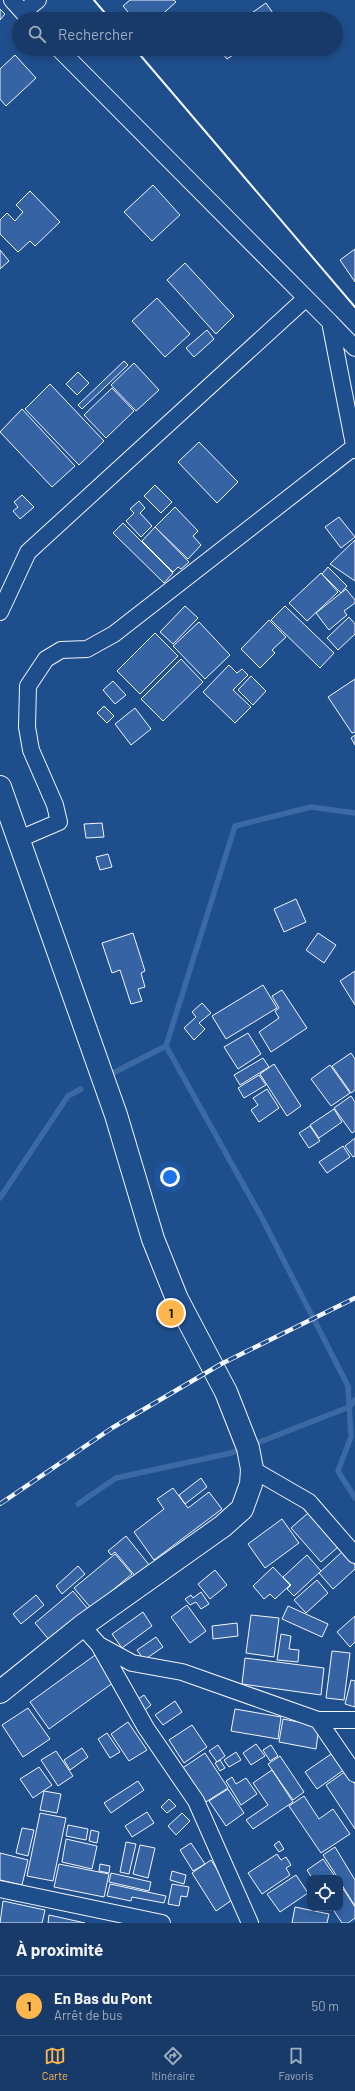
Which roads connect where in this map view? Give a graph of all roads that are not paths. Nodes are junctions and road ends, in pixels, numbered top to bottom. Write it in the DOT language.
graph roads {
  1 [pos="12,0"];
  2 [pos="38,0"];
  3 [pos="22,12"];
  4 [pos="29,12"];
  5 [pos="66,56"];
  6 [pos="305,299"];
  7 [pos="330,322"];
  8 [pos="355,348"];
  9 [pos="355,449"];
  10 [pos="0,612"];
  11 [pos="0,787"];
  12 [pos="17,840"];
  13 [pos="252,1469"];
  14 [pos="355,1555"];
  15 [pos="82,1626"];
  16 [pos="99,1644"];
  17 [pos="0,1692"];
  18 [pos="318,1720"];
  19 [pos="355,1720"];
  20 [pos="355,1774"];
  21 [pos="0,1889"];
  22 [pos="146,1922"];
  23 [pos="162,1923"];
  24 [pos="250,1923"];
  1 -- 3 [label="street"];
  2 -- 4 [label="street"];
  5 -- 6 [label="street"];
  6 -- 7 [label="street"];
  6 -- 10 [label="street"];
  7 -- 8 [label="street"];
  7 -- 9 [label="street"];
  9 -- 12 [label="street"];
  11 -- 12 [label="street"];
  12 -- 13 [label="street"];
  13 -- 14 [label="street"];
  13 -- 15 [label="street"];
  15 -- 16 [label="street"];
  15 -- 17 [label="street"];
  16 -- 18 [label="street"];
  16 -- 24 [label="street"];
  18 -- 19 [label="street"];
  18 -- 20 [label="street"];
  21 -- 22 [label="street"];
  22 -- 23 [label="street"];
}
